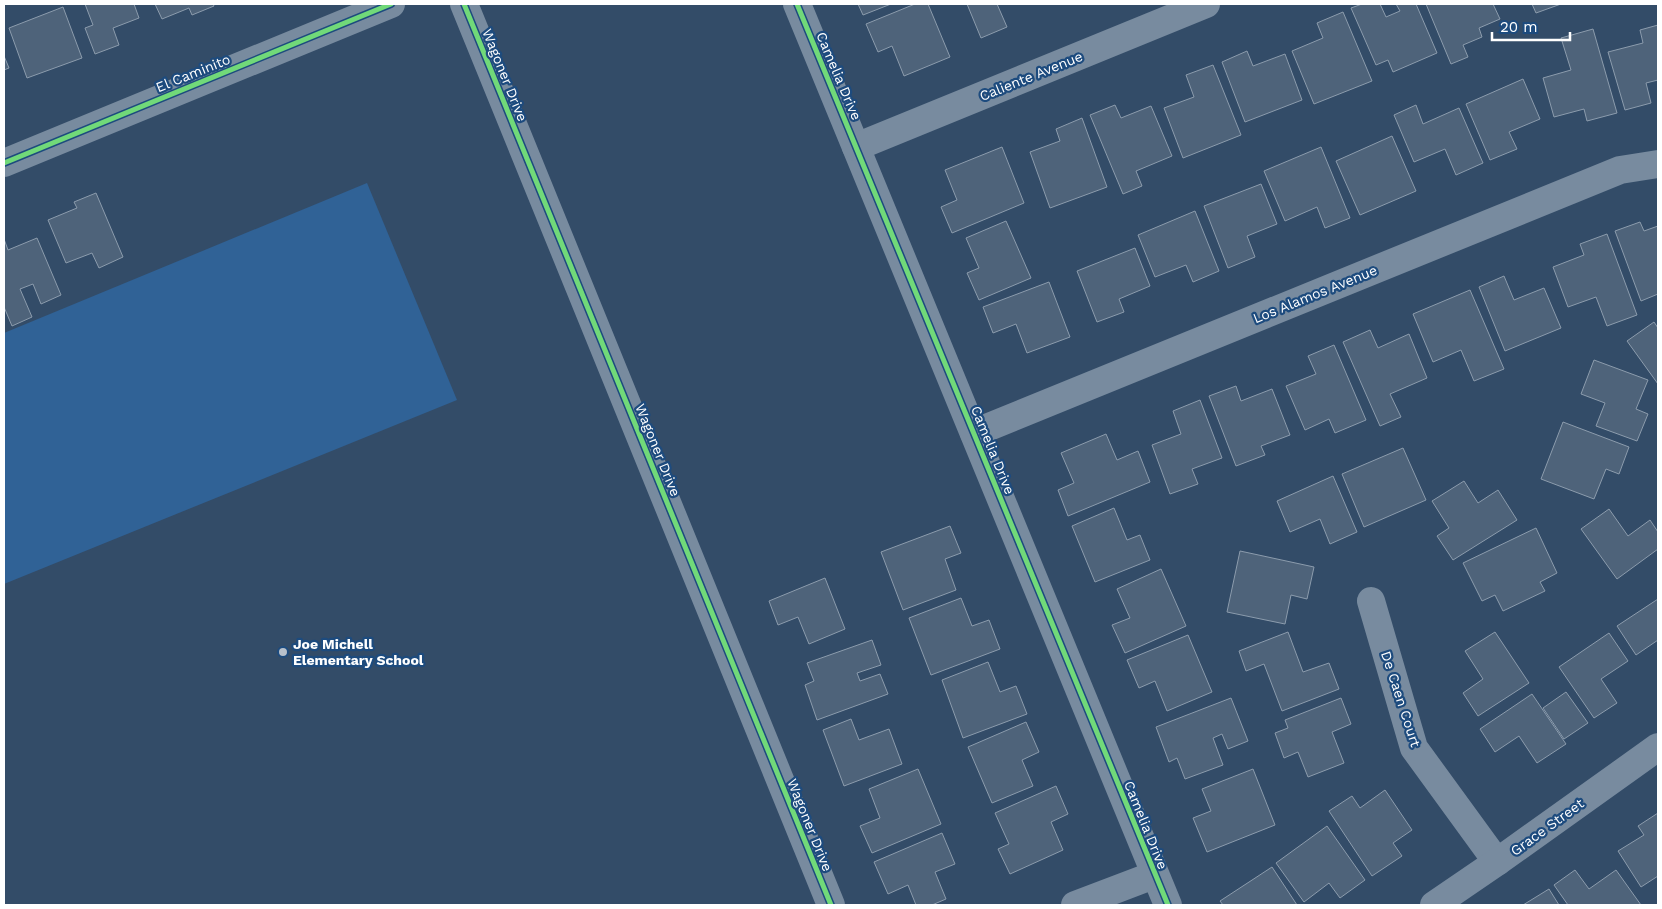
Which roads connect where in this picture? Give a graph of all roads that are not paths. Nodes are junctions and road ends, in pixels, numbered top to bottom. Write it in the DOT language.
graph roads {
  1 [pos="391,4"];
  2 [pos="464,4"];
  3 [pos="797,4"];
  4 [pos="1206,4"];
  5 [pos="856,147"];
  6 [pos="4,163"];
  7 [pos="1658,164"];
  8 [pos="974,433"];
  9 [pos="1371,602"];
  10 [pos="1658,746"];
  11 [pos="1497,862"];
  12 [pos="1154,875"];
  13 [pos="831,905"];
  14 [pos="1076,905"];
  15 [pos="1168,905"];
  16 [pos="1434,905"];
  1 -- 6 [label="street, El Caminito"];
  2 -- 13 [label="street, Wagoner Drive"];
  3 -- 5 [label="street, Camelia Drive"];
  4 -- 5 [label="street, Caliente Avenue"];
  5 -- 8 [label="street, Camelia Drive"];
  7 -- 8 [label="street, Los Alamos Avenue"];
  8 -- 12 [label="street, Camelia Drive"];
  9 -- 11 [label="street, De Caen Court"];
  10 -- 11 [label="street, Grace Street"];
  11 -- 16 [label="street, Grace Street"];
  12 -- 14 [label="street"];
  12 -- 15 [label="street, Camelia Drive"];
}
